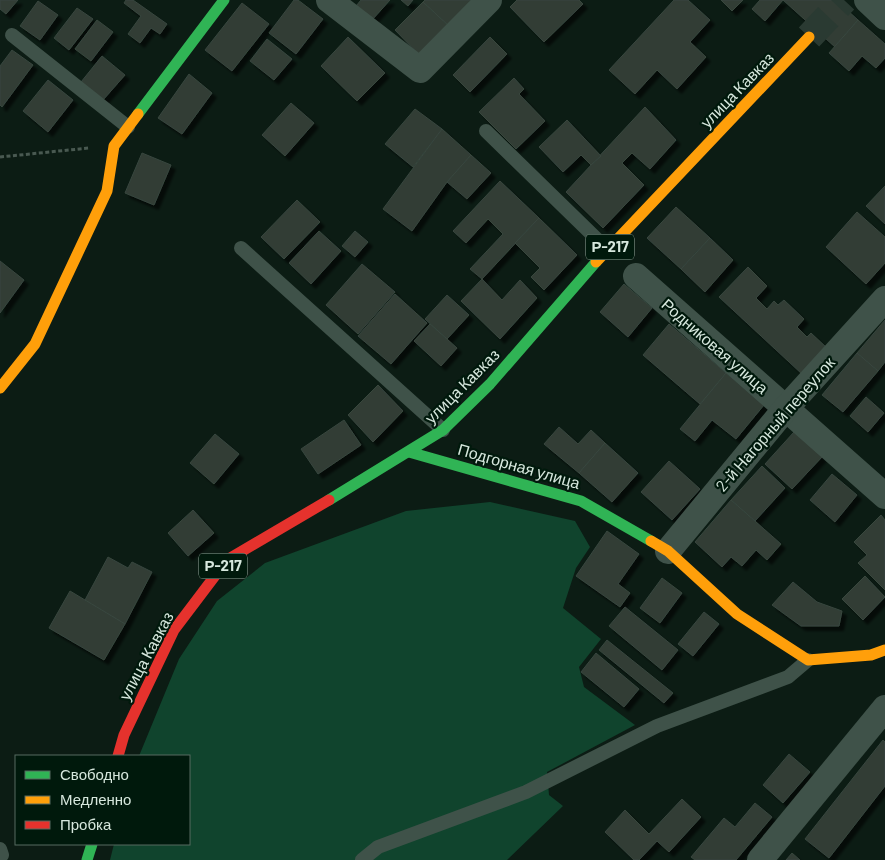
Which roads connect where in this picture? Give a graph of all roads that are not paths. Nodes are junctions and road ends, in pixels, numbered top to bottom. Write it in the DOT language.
graph roads {
  1 [pos="224,0"];
  2 [pos="330,0"];
  3 [pos="488,0"];
  4 [pos="867,0"];
  5 [pos="885,17"];
  6 [pos="12,34"];
  7 [pos="809,37"];
  8 [pos="128,127"];
  9 [pos="486,131"];
  10 [pos="241,248"];
  11 [pos="608,249"];
  12 [pos="636,276"];
  13 [pos="885,299"];
  14 [pos="0,388"];
  15 [pos="786,408"];
  16 [pos="442,430"];
  17 [pos="409,452"];
  18 [pos="885,496"];
  19 [pos="668,551"];
  20 [pos="885,650"];
  21 [pos="808,660"];
  22 [pos="885,708"];
  23 [pos="118,755"];
  24 [pos="92,845"];
  25 [pos="87,860"];
  26 [pos="362,860"];
  27 [pos="760,860"];
  1 -- 8 [label="main road"];
  2 -- 3 [label="street"];
  4 -- 5 [label="street"];
  6 -- 8 [label="lane"];
  7 -- 11 [label="main road, улица Кавказ / Р-217"];
  8 -- 14 [label="main road"];
  9 -- 11 [label="lane"];
  10 -- 16 [label="lane, Подгорная улица"];
  11 -- 16 [label="main road, улица Кавказ / Р-217"];
  12 -- 15 [label="street, Родниковая улица"];
  13 -- 15 [label="street, 2-й Нагорный переулок"];
  15 -- 18 [label="street, Родниковая улица"];
  15 -- 19 [label="street, 2-й Нагорный переулок"];
  16 -- 17 [label="main road, улица Кавказ / Р-217"];
  17 -- 19 [label="main road, Подгорная улица"];
  17 -- 23 [label="main road, улица Кавказ / Р-217"];
  19 -- 21 [label="main road, Подгорная улица"];
  20 -- 21 [label="main road"];
  21 -- 26 [label="lane"];
  22 -- 27 [label="street"];
  24 -- 25 [label="main road"];
}
